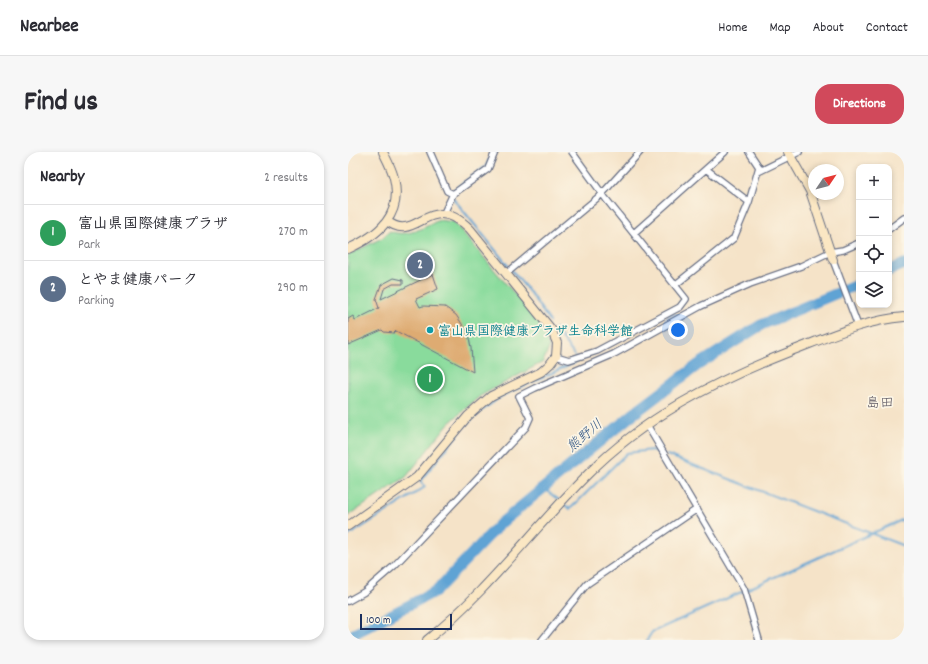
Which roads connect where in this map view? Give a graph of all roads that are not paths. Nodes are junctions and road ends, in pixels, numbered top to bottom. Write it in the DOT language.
graph roads {
  1 [pos="383,152"];
  2 [pos="430,152"];
  3 [pos="495,152"];
  4 [pos="572,152"];
  5 [pos="640,152"];
  6 [pos="725,152"];
  7 [pos="749,152"];
  8 [pos="798,152"];
  9 [pos="789,154"];
  10 [pos="706,169"];
  11 [pos="758,172"];
  12 [pos="453,194"];
  13 [pos="602,194"];
  14 [pos="749,202"];
  15 [pos="444,213"];
  16 [pos="904,218"];
  17 [pos="387,221"];
  18 [pos="892,227"];
  19 [pos="634,233"];
  20 [pos="856,244"];
  21 [pos="348,249"];
  22 [pos="832,256"];
  23 [pos="506,273"];
  24 [pos="675,285"];
  25 [pos="904,317"];
  26 [pos="858,326"];
  27 [pos="556,356"];
  28 [pos="647,425"];
  29 [pos="697,509"];
  30 [pos="348,526"];
  31 [pos="348,601"];
  32 [pos="427,640"];
  33 [pos="542,640"];
  34 [pos="759,640"];
  1 -- 17 [label="street"];
  2 -- 12 [label="street"];
  3 -- 12 [label="street"];
  4 -- 13 [label="street"];
  5 -- 13 [label="street"];
  6 -- 10 [label="street"];
  7 -- 11 [label="street"];
  8 -- 9 [label="street"];
  9 -- 11 [label="street"];
  9 -- 22 [label="street"];
  10 -- 14 [label="street"];
  10 -- 19 [label="street"];
  11 -- 14 [label="street"];
  12 -- 15 [label="street"];
  13 -- 19 [label="street"];
  13 -- 23 [label="street"];
  14 -- 24 [label="street"];
  15 -- 17 [label="street"];
  15 -- 23 [label="street"];
  16 -- 18 [label="street"];
  17 -- 21 [label="street"];
  19 -- 24 [label="street"];
  20 -- 22 [label="street"];
  22 -- 26 [label="street"];
  22 -- 31 [label="street"];
  23 -- 27 [label="street"];
  24 -- 27 [label="street"];
  25 -- 26 [label="street"];
  26 -- 28 [label="street"];
  27 -- 30 [label="street"];
  28 -- 29 [label="street"];
  28 -- 32 [label="street"];
  29 -- 33 [label="street"];
  29 -- 34 [label="street"];
}
